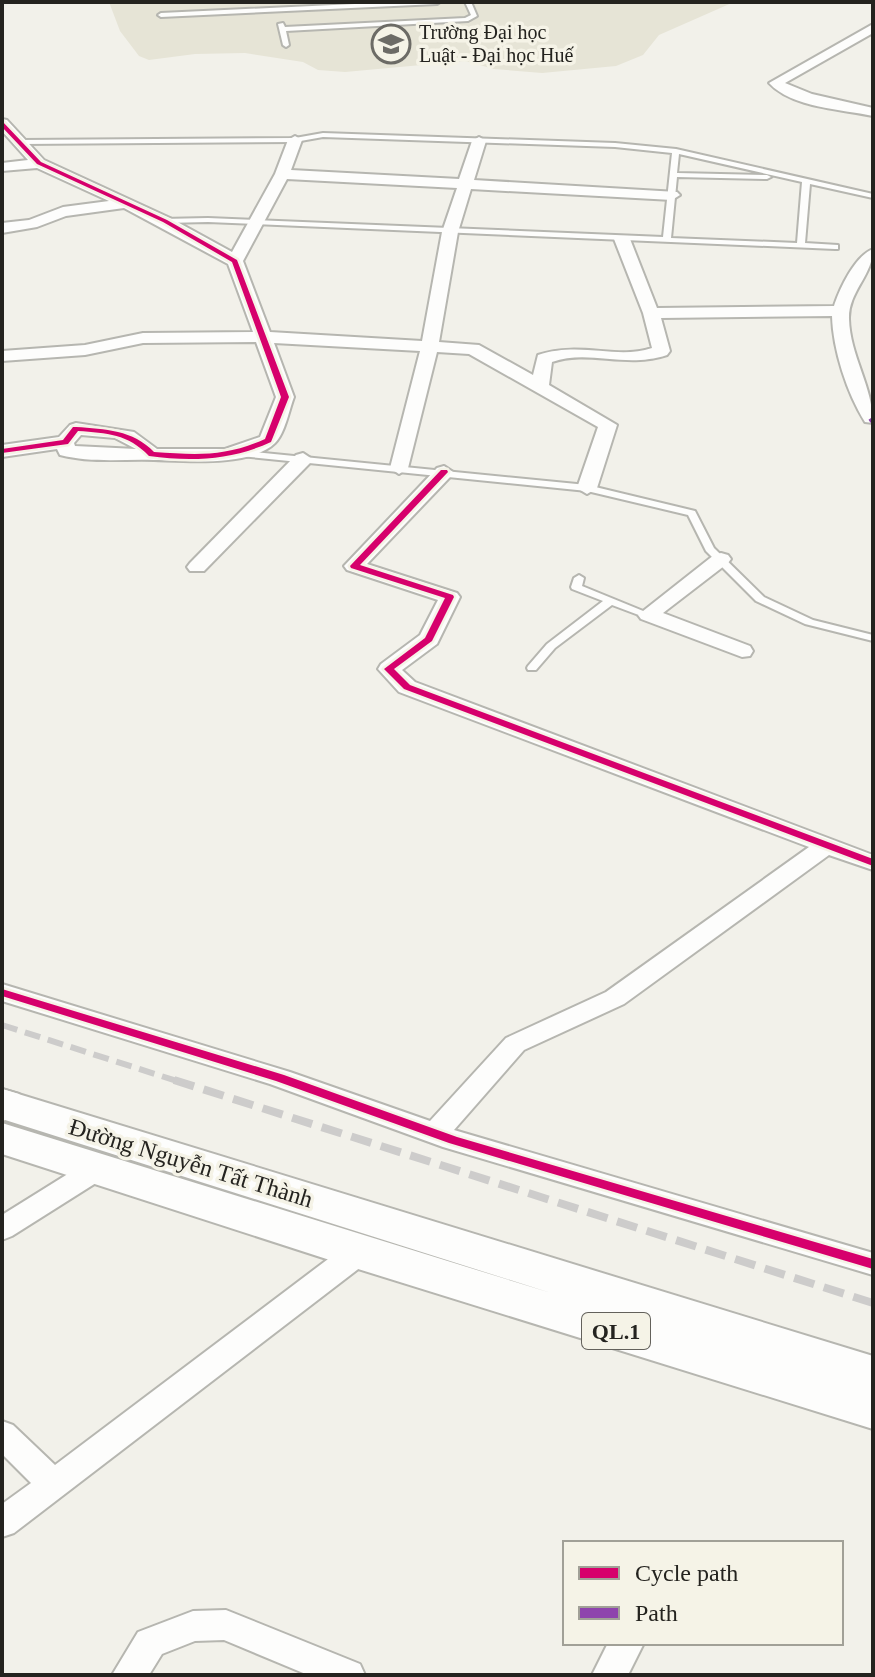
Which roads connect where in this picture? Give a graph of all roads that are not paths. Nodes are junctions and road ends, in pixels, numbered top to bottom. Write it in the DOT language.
graph roads {
  1 [pos="437,2"];
  2 [pos="468,2"];
  3 [pos="277,6"];
  4 [pos="161,15"];
  5 [pos="873,28"];
  6 [pos="282,29"];
  7 [pos="286,45"];
  8 [pos="873,112"];
  9 [pos="2,123"];
  10 [pos="295,140"];
  11 [pos="479,141"];
  12 [pos="22,142"];
  13 [pos="676,151"];
  14 [pos="39,163"];
  15 [pos="2,167"];
  16 [pos="282,174"];
  17 [pos="674,175"];
  18 [pos="793,178"];
  19 [pos="806,181"];
  20 [pos="464,184"];
  21 [pos="672,195"];
  22 [pos="873,196"];
  23 [pos="127,203"];
  24 [pos="165,221"];
  25 [pos="256,222"];
  26 [pos="2,228"];
  27 [pos="450,232"];
  28 [pos="622,239"];
  29 [pos="667,240"];
  30 [pos="801,246"];
  31 [pos="835,247"];
  32 [pos="873,254"];
  33 [pos="235,261"];
  34 [pos="866,273"];
  35 [pos="840,311"];
  36 [pos="651,313"];
  37 [pos="261,337"];
  38 [pos="430,344"];
  39 [pos="2,356"];
  40 [pos="540,386"];
  41 [pos="871,418"];
  42 [pos="2,451"];
  43 [pos="243,454"];
  44 [pos="303,459"];
  45 [pos="399,468"];
  46 [pos="444,472"];
  47 [pos="587,488"];
  48 [pos="721,559"];
  49 [pos="197,567"];
  50 [pos="579,578"];
  51 [pos="610,601"];
  52 [pos="648,615"];
  53 [pos="873,638"];
  54 [pos="742,651"];
  55 [pos="532,668"];
  56 [pos="826,846"];
  57 [pos="873,863"];
  58 [pos="2,992"];
  59 [pos="2,1105"];
  60 [pos="435,1134"];
  61 [pos="2,1138"];
  62 [pos="97,1169"];
  63 [pos="2,1229"];
  64 [pos="369,1237"];
  65 [pos="873,1264"];
  66 [pos="873,1375"];
  67 [pos="873,1409"];
  68 [pos="2,1434"];
  69 [pos="53,1484"];
  70 [pos="2,1523"];
  71 [pos="625,1645"];
  72 [pos="130,1675"];
  73 [pos="347,1675"];
  74 [pos="610,1675"];
  1 -- 3 [label="lane"];
  2 -- 6 [label="lane"];
  3 -- 4 [label="lane"];
  3 -- 6 [label="lane"];
  5 -- 8 [label="street"];
  6 -- 7 [label="lane"];
  9 -- 12 [label="street"];
  10 -- 11 [label="lane"];
  10 -- 12 [label="lane"];
  10 -- 16 [label="street"];
  11 -- 13 [label="lane"];
  11 -- 20 [label="street"];
  12 -- 14 [label="street"];
  13 -- 17 [label="lane"];
  13 -- 18 [label="lane"];
  14 -- 15 [label="street"];
  14 -- 23 [label="street"];
  16 -- 20 [label="street"];
  16 -- 25 [label="street"];
  17 -- 18 [label="lane"];
  17 -- 21 [label="lane"];
  18 -- 19 [label="lane"];
  19 -- 22 [label="lane"];
  19 -- 30 [label="lane"];
  20 -- 21 [label="street"];
  20 -- 27 [label="street"];
  21 -- 29 [label="lane"];
  23 -- 24 [label="street"];
  23 -- 26 [label="street"];
  24 -- 25 [label="lane"];
  24 -- 33 [label="street"];
  25 -- 27 [label="lane"];
  25 -- 33 [label="street"];
  27 -- 28 [label="lane"];
  27 -- 38 [label="street"];
  28 -- 29 [label="lane"];
  28 -- 36 [label="street"];
  29 -- 30 [label="lane"];
  30 -- 31 [label="lane"];
  32 -- 34 [label="street"];
  33 -- 37 [label="street"];
  34 -- 35 [label="street"];
  35 -- 36 [label="street"];
  35 -- 41 [label="street"];
  36 -- 40 [label="street"];
  37 -- 38 [label="street"];
  37 -- 39 [label="street"];
  37 -- 43 [label="street"];
  38 -- 40 [label="street"];
  38 -- 45 [label="street"];
  40 -- 47 [label="street"];
  42 -- 43 [label="street"];
  43 -- 44 [label="lane"];
  44 -- 45 [label="lane"];
  44 -- 49 [label="street"];
  45 -- 46 [label="lane"];
  46 -- 47 [label="lane"];
  46 -- 56 [label="street"];
  47 -- 48 [label="lane"];
  48 -- 52 [label="street"];
  48 -- 53 [label="lane"];
  50 -- 51 [label="lane"];
  51 -- 52 [label="lane"];
  51 -- 55 [label="lane"];
  52 -- 54 [label="street"];
  56 -- 57 [label="street"];
  56 -- 60 [label="street"];
  58 -- 60 [label="street"];
  59 -- 64 [label="main road, Đường Nguyễn Tất Thành / QL.1"];
  60 -- 65 [label="street"];
  61 -- 62 [label="main road, Đường Nguyễn Tất Thành / QL.1"];
  62 -- 63 [label="street"];
  62 -- 64 [label="main road, Đường Nguyễn Tất Thành / QL.1"];
  64 -- 66 [label="main road, QL.1"];
  64 -- 67 [label="main road, QL.1"];
  64 -- 69 [label="street"];
  68 -- 69 [label="street"];
  69 -- 70 [label="street"];
  71 -- 74 [label="street"];
  72 -- 73 [label="street"];
}
